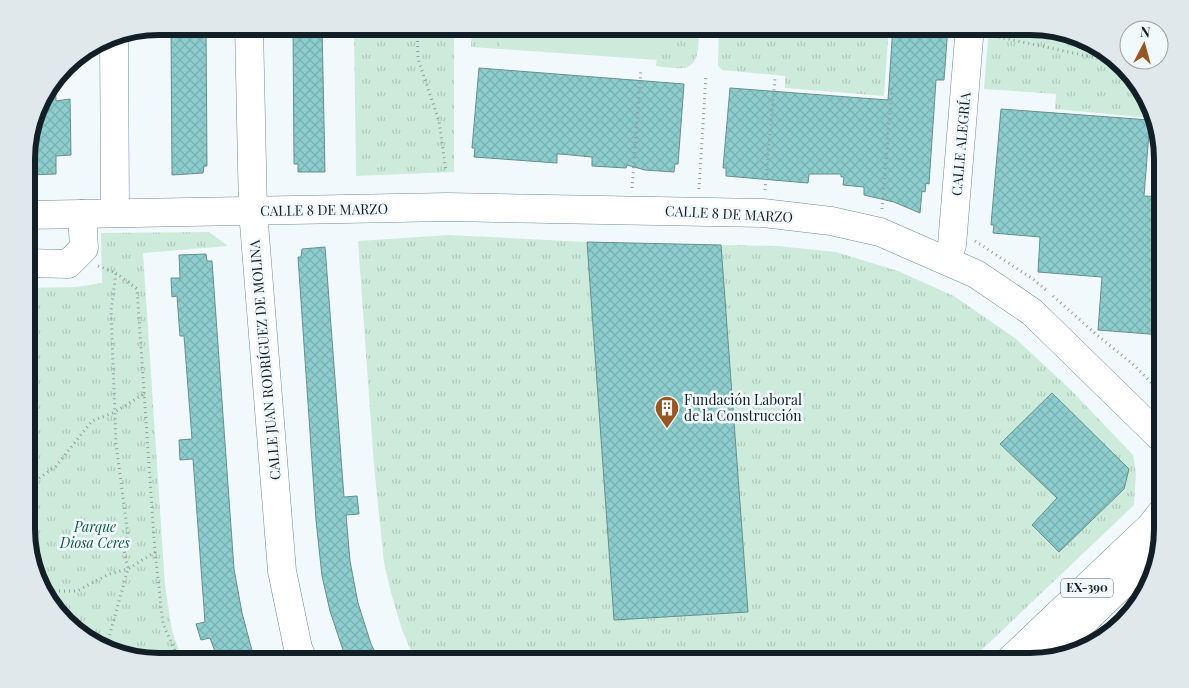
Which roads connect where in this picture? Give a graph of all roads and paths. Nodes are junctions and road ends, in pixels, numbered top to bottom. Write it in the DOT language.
graph roads {
  1 [pos="249,35"];
  2 [pos="417,35"];
  3 [pos="970,35"];
  4 [pos="997,35"];
  5 [pos="114,43"];
  6 [pos="1103,59"];
  7 [pos="641,69"];
  8 [pos="706,75"];
  9 [pos="775,78"];
  10 [pos="892,87"];
  11 [pos="446,171"];
  12 [pos="631,211"];
  13 [pos="253,212"];
  14 [pos="697,212"];
  15 [pos="115,213"];
  16 [pos="763,213"];
  17 [pos="82,214"];
  18 [pos="35,215"];
  19 [pos="880,232"];
  20 [pos="971,238"];
  21 [pos="74,258"];
  22 [pos="947,261"];
  23 [pos="35,263"];
  24 [pos="116,273"];
  25 [pos="1154,386"];
  26 [pos="144,394"];
  27 [pos="116,412"];
  28 [pos="1154,430"];
  29 [pos="35,482"];
  30 [pos="1154,522"];
  31 [pos="155,552"];
  32 [pos="1151,557"];
  33 [pos="128,569"];
  34 [pos="52,591"];
  35 [pos="108,642"];
  36 [pos="1053,651"];
  37 [pos="176,653"];
  38 [pos="300,653"];
  39 [pos="1018,653"];
  1 -- 13 [label="street, CALLE JUAN RODRÍGUEZ DE MOLINA"];
  2 -- 11 [label="path"];
  3 -- 22 [label="street, CALLE ALEGRÍA"];
  4 -- 6 [label="path"];
  5 -- 15 [label="street"];
  7 -- 12 [label="path"];
  8 -- 14 [label="path"];
  9 -- 16 [label="path"];
  10 -- 19 [label="path"];
  12 -- 13 [label="street, CALLE 8 DE MARZO"];
  12 -- 14 [label="street, CALLE 8 DE MARZO"];
  13 -- 15 [label="street, CALLE 8 DE MARZO"];
  13 -- 38 [label="street, CALLE JUAN RODRÍGUEZ DE MOLINA"];
  14 -- 16 [label="street, CALLE 8 DE MARZO"];
  15 -- 17 [label="street, CALLE 8 DE MARZO"];
  16 -- 19 [label="street, CALLE 8 DE MARZO"];
  17 -- 18 [label="street, CALLE 8 DE MARZO"];
  17 -- 21 [label="street"];
  19 -- 22 [label="street, CALLE 8 DE MARZO"];
  20 -- 25 [label="path"];
  21 -- 23 [label="street"];
  21 -- 24 [label="path"];
  22 -- 28 [label="street, CALLE 8 DE MARZO"];
  24 -- 26 [label="path"];
  24 -- 27 [label="path"];
  26 -- 27 [label="path"];
  26 -- 31 [label="path"];
  27 -- 29 [label="path"];
  27 -- 33 [label="path"];
  30 -- 39 [label="street, EX-390"];
  31 -- 33 [label="path"];
  31 -- 37 [label="path"];
  32 -- 36 [label="street, EX-390"];
  33 -- 34 [label="path"];
  33 -- 35 [label="path"];
}
